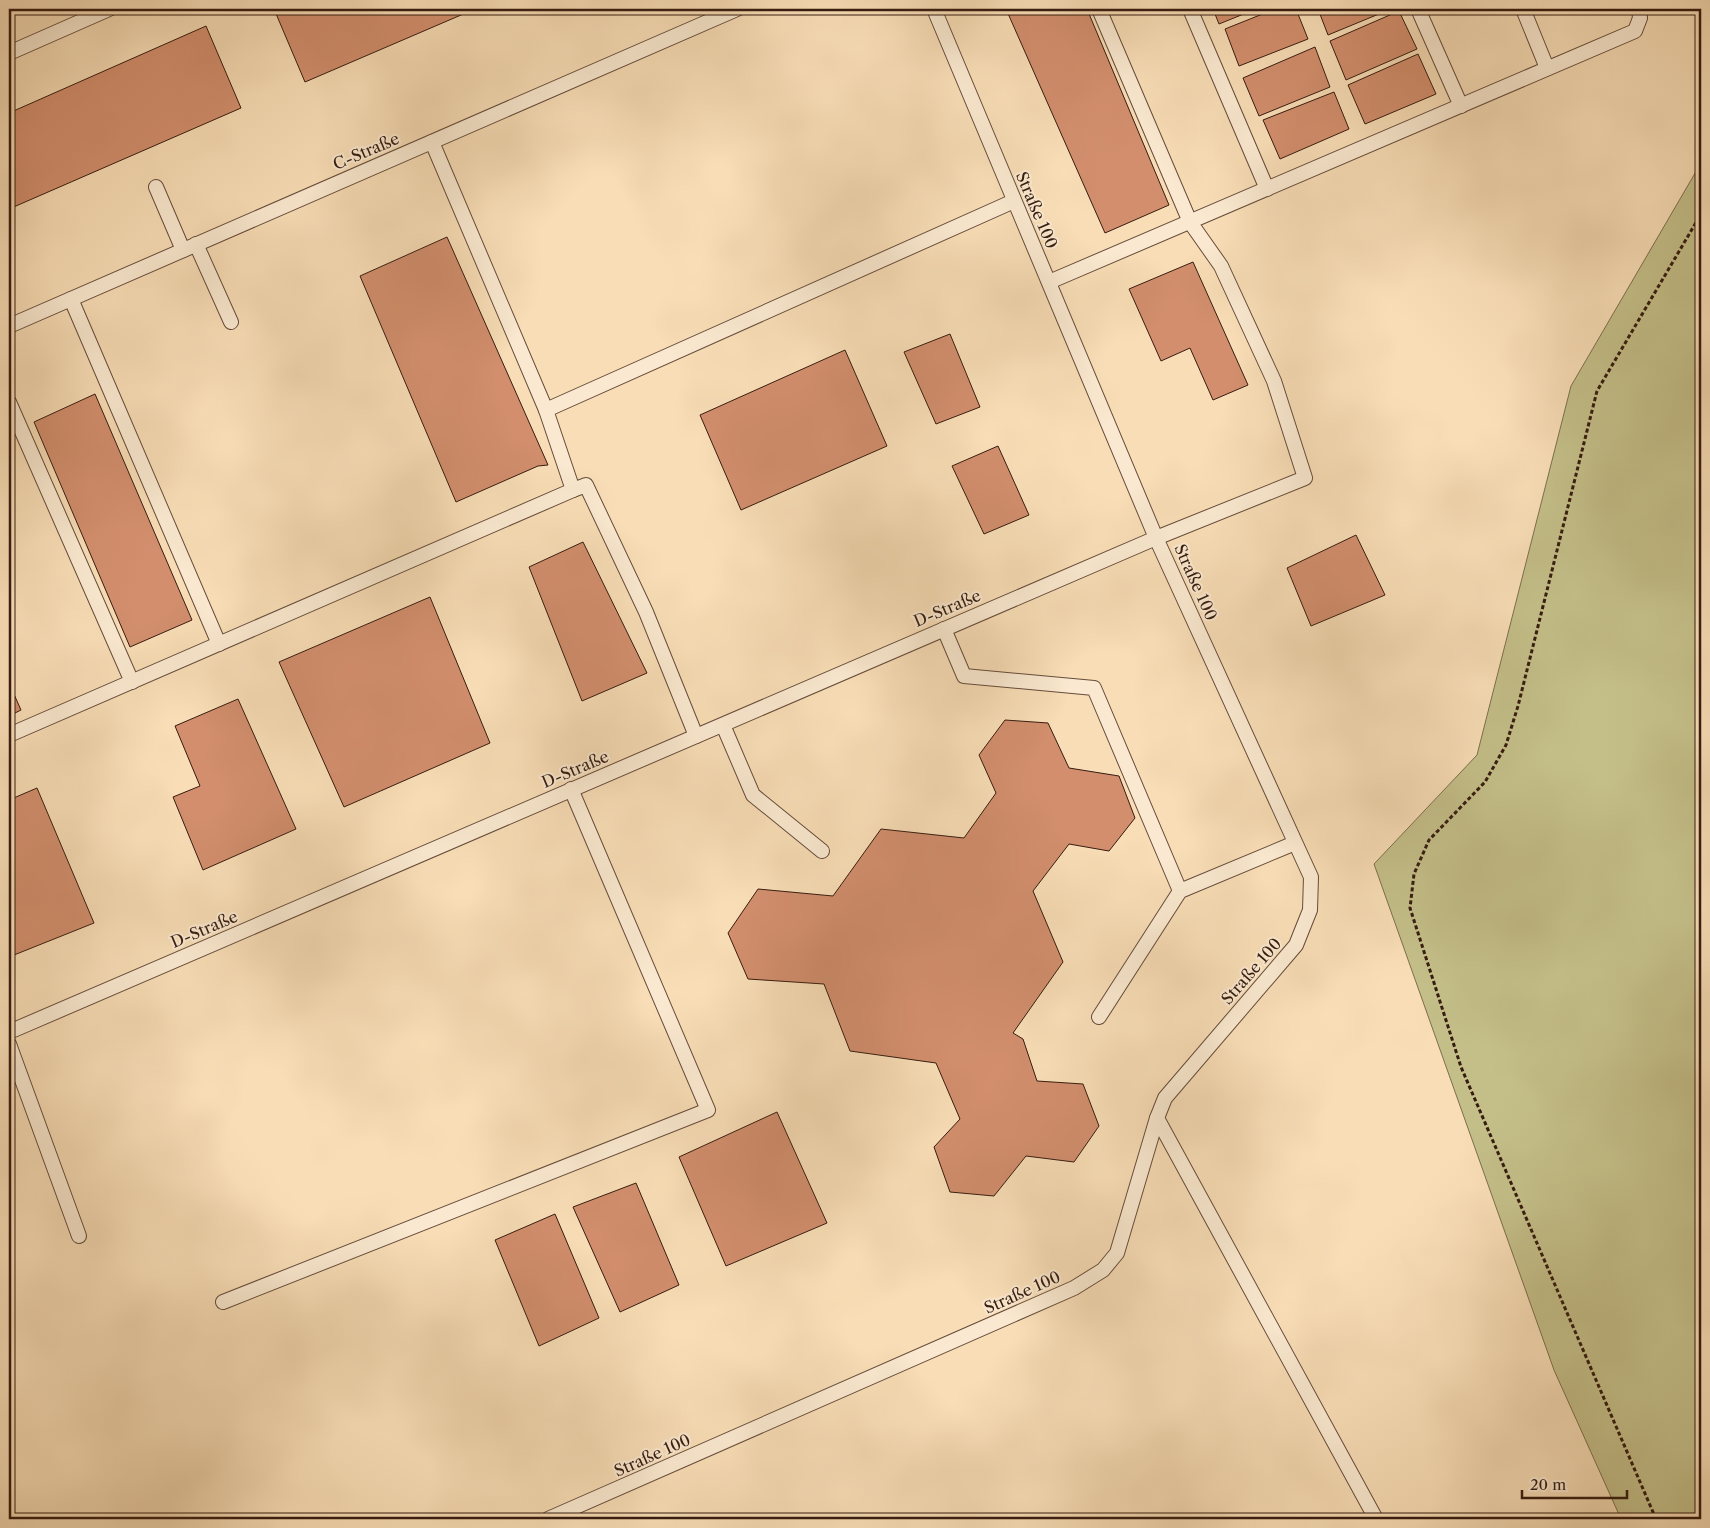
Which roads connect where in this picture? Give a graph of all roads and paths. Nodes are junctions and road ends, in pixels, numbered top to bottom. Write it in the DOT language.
graph roads {
  1 [pos="109,9"];
  2 [pos="738,9"];
  3 [pos="934,9"];
  4 [pos="1099,9"];
  5 [pos="1190,9"];
  6 [pos="1418,9"];
  7 [pos="1522,9"];
  8 [pos="1639,9"];
  9 [pos="9,52"];
  10 [pos="1547,68"];
  11 [pos="1461,106"];
  12 [pos="432,142"];
  13 [pos="156,187"];
  14 [pos="1267,189"];
  15 [pos="1014,201"];
  16 [pos="1701,214"];
  17 [pos="1190,222"];
  18 [pos="196,244"];
  19 [pos="182,250"];
  20 [pos="1049,282"];
  21 [pos="71,299"];
  22 [pos="231,322"];
  23 [pos="9,326"];
  24 [pos="9,402"];
  25 [pos="546,410"];
  26 [pos="573,490"];
  27 [pos="1156,538"];
  28 [pos="944,629"];
  29 [pos="218,644"];
  30 [pos="132,682"];
  31 [pos="723,724"];
  32 [pos="9,735"];
  33 [pos="696,736"];
  34 [pos="571,790"];
  35 [pos="1295,843"];
  36 [pos="822,851"];
  37 [pos="1180,891"];
  38 [pos="1099,1017"];
  39 [pos="9,1032"];
  40 [pos="9,1044"];
  41 [pos="1157,1118"];
  42 [pos="78,1236"];
  43 [pos="223,1302"];
  44 [pos="548,1519"];
  45 [pos="1376,1519"];
  46 [pos="1656,1519"];
  1 -- 9 [label="lane"];
  2 -- 12 [label="lane, C-Straße"];
  3 -- 15 [label="lane, Straße 100"];
  4 -- 17 [label="lane"];
  5 -- 14 [label="lane"];
  6 -- 11 [label="lane"];
  7 -- 10 [label="lane"];
  8 -- 10 [label="lane"];
  10 -- 11 [label="lane"];
  11 -- 14 [label="lane"];
  12 -- 18 [label="lane, C-Straße"];
  12 -- 25 [label="lane"];
  13 -- 19 [label="lane"];
  14 -- 17 [label="lane"];
  15 -- 20 [label="lane, Straße 100"];
  15 -- 25 [label="lane"];
  16 -- 46 [label="path"];
  17 -- 20 [label="lane"];
  17 -- 27 [label="lane, D-Straße"];
  18 -- 19 [label="lane, C-Straße"];
  18 -- 22 [label="lane"];
  19 -- 21 [label="lane, C-Straße"];
  20 -- 27 [label="lane, Straße 100"];
  21 -- 23 [label="lane, C-Straße"];
  21 -- 29 [label="lane"];
  24 -- 30 [label="lane"];
  25 -- 26 [label="lane"];
  26 -- 29 [label="lane"];
  26 -- 33 [label="lane"];
  27 -- 28 [label="lane, D-Straße"];
  27 -- 35 [label="lane, Straße 100"];
  28 -- 31 [label="lane, D-Straße"];
  28 -- 37 [label="lane"];
  29 -- 30 [label="lane"];
  30 -- 32 [label="lane"];
  31 -- 33 [label="lane, D-Straße"];
  31 -- 36 [label="lane"];
  33 -- 34 [label="lane, D-Straße"];
  34 -- 39 [label="lane, D-Straße"];
  34 -- 43 [label="lane"];
  35 -- 37 [label="lane"];
  35 -- 41 [label="lane, Straße 100"];
  37 -- 38 [label="lane"];
  40 -- 42 [label="lane"];
  41 -- 44 [label="lane, Straße 100"];
  41 -- 45 [label="lane"];
}
